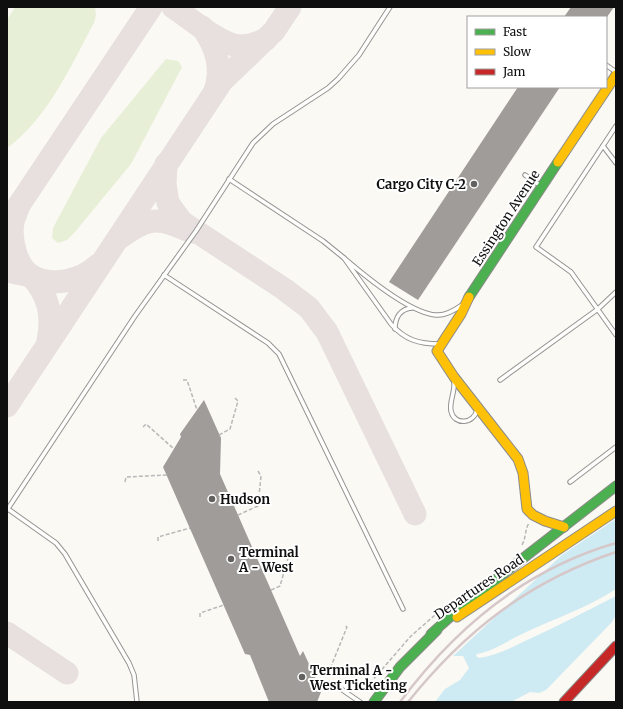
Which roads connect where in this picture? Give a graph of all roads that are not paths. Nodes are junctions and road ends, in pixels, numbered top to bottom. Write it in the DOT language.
graph roads {
  1 [pos="390,7"];
  2 [pos="607,66"];
  3 [pos="616,73"];
  4 [pos="607,87"];
  5 [pos="606,88"];
  6 [pos="616,126"];
  7 [pos="603,146"];
  8 [pos="616,163"];
  9 [pos="525,175"];
  10 [pos="229,179"];
  11 [pos="542,187"];
  12 [pos="344,258"];
  13 [pos="164,275"];
  14 [pos="616,292"];
  15 [pos="467,300"];
  16 [pos="413,308"];
  17 [pos="598,309"];
  18 [pos="395,329"];
  19 [pos="616,335"];
  20 [pos="441,344"];
  21 [pos="454,377"];
  22 [pos="500,380"];
  23 [pos="478,406"];
  24 [pos="616,447"];
  25 [pos="570,482"];
  26 [pos="616,486"];
  27 [pos="7,510"];
  28 [pos="616,511"];
  29 [pos="564,526"];
  30 [pos="403,609"];
  31 [pos="431,634"];
  32 [pos="616,646"];
  33 [pos="341,689"];
  34 [pos="137,702"];
  35 [pos="360,702"];
  36 [pos="374,702"];
  37 [pos="564,702"];
  1 -- 10 [label="lane"];
  2 -- 3 [label="lane"];
  3 -- 4 [label="main road, Essington Avenue"];
  5 -- 11 [label="main road, Essington Avenue"];
  6 -- 7 [label="lane"];
  7 -- 8 [label="lane"];
  7 -- 17 [label="lane"];
  9 -- 11 [label="lane"];
  10 -- 12 [label="lane"];
  10 -- 13 [label="lane"];
  11 -- 15 [label="main road, Essington Avenue"];
  12 -- 16 [label="lane"];
  12 -- 18 [label="lane"];
  13 -- 27 [label="lane"];
  13 -- 30 [label="lane"];
  14 -- 17 [label="lane"];
  15 -- 16 [label="lane"];
  15 -- 20 [label="main road, Essington Avenue"];
  16 -- 18 [label="lane"];
  17 -- 19 [label="lane"];
  17 -- 22 [label="lane"];
  18 -- 20 [label="lane"];
  20 -- 21 [label="main road"];
  21 -- 23 [label="main road"];
  21 -- 23 [label="lane"];
  23 -- 29 [label="main road"];
  24 -- 25 [label="lane"];
  26 -- 29 [label="main road"];
  27 -- 34 [label="lane"];
  28 -- 31 [label="main road, Departures Road"];
  29 -- 31 [label="main road"];
  31 -- 36 [label="main road, Departures Road"];
  32 -- 37 [label="main road"];
  33 -- 35 [label="lane"];
}
